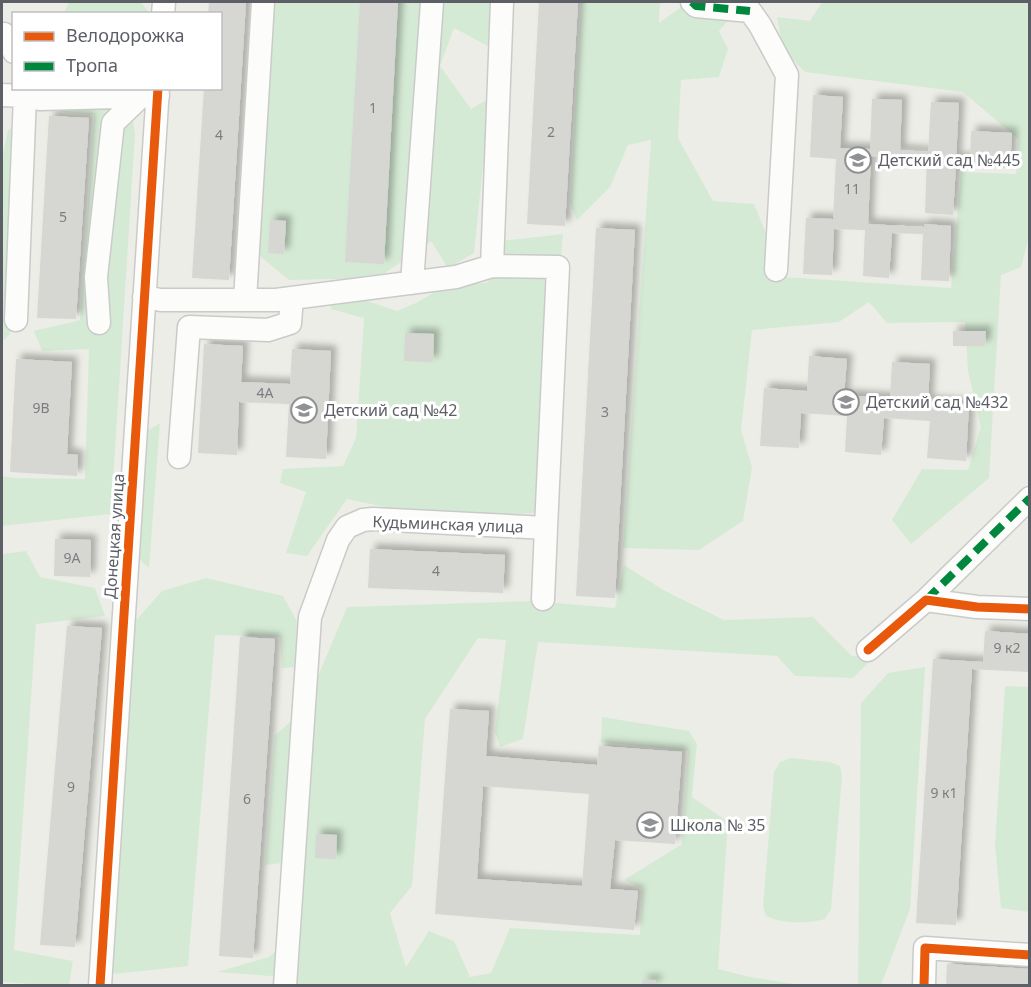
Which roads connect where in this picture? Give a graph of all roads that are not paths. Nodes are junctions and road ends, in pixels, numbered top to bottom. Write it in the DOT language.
graph roads {
  1 [pos="263,2"];
  2 [pos="432,2"];
  3 [pos="502,2"];
  4 [pos="692,2"];
  5 [pos="2,34"];
  6 [pos="12,48"];
  7 [pos="152,94"];
  8 [pos="2,95"];
  9 [pos="33,95"];
  10 [pos="492,266"];
  11 [pos="776,270"];
  12 [pos="412,283"];
  13 [pos="144,297"];
  14 [pos="292,298"];
  15 [pos="245,300"];
  16 [pos="16,320"];
  17 [pos="99,323"];
  18 [pos="179,456"];
  19 [pos="1029,498"];
  20 [pos="546,528"];
  21 [pos="543,599"];
  22 [pos="926,600"];
  23 [pos="1029,609"];
  24 [pos="868,650"];
  25 [pos="1029,955"];
  26 [pos="100,986"];
  27 [pos="285,986"];
  28 [pos="924,986"];
  1 -- 15 [label="street"];
  2 -- 12 [label="street"];
  3 -- 10 [label="street"];
  4 -- 11 [label="street"];
  5 -- 6 [label="street"];
  7 -- 9 [label="street"];
  7 -- 13 [label="street, Донецкая улица"];
  7 -- 17 [label="street"];
  8 -- 9 [label="street"];
  9 -- 16 [label="street"];
  10 -- 12 [label="street, Кудьминская улица"];
  10 -- 20 [label="street, Кудьминская улица"];
  12 -- 14 [label="street, Кудьминская улица"];
  13 -- 15 [label="street, Кудьминская улица"];
  13 -- 26 [label="street, Донецкая улица"];
  14 -- 15 [label="street, Кудьминская улица"];
  14 -- 18 [label="street"];
  19 -- 22 [label="street"];
  20 -- 21 [label="street"];
  20 -- 27 [label="street, Кудьминская улица"];
  22 -- 23 [label="street"];
  22 -- 24 [label="street"];
  25 -- 28 [label="street"];
}
